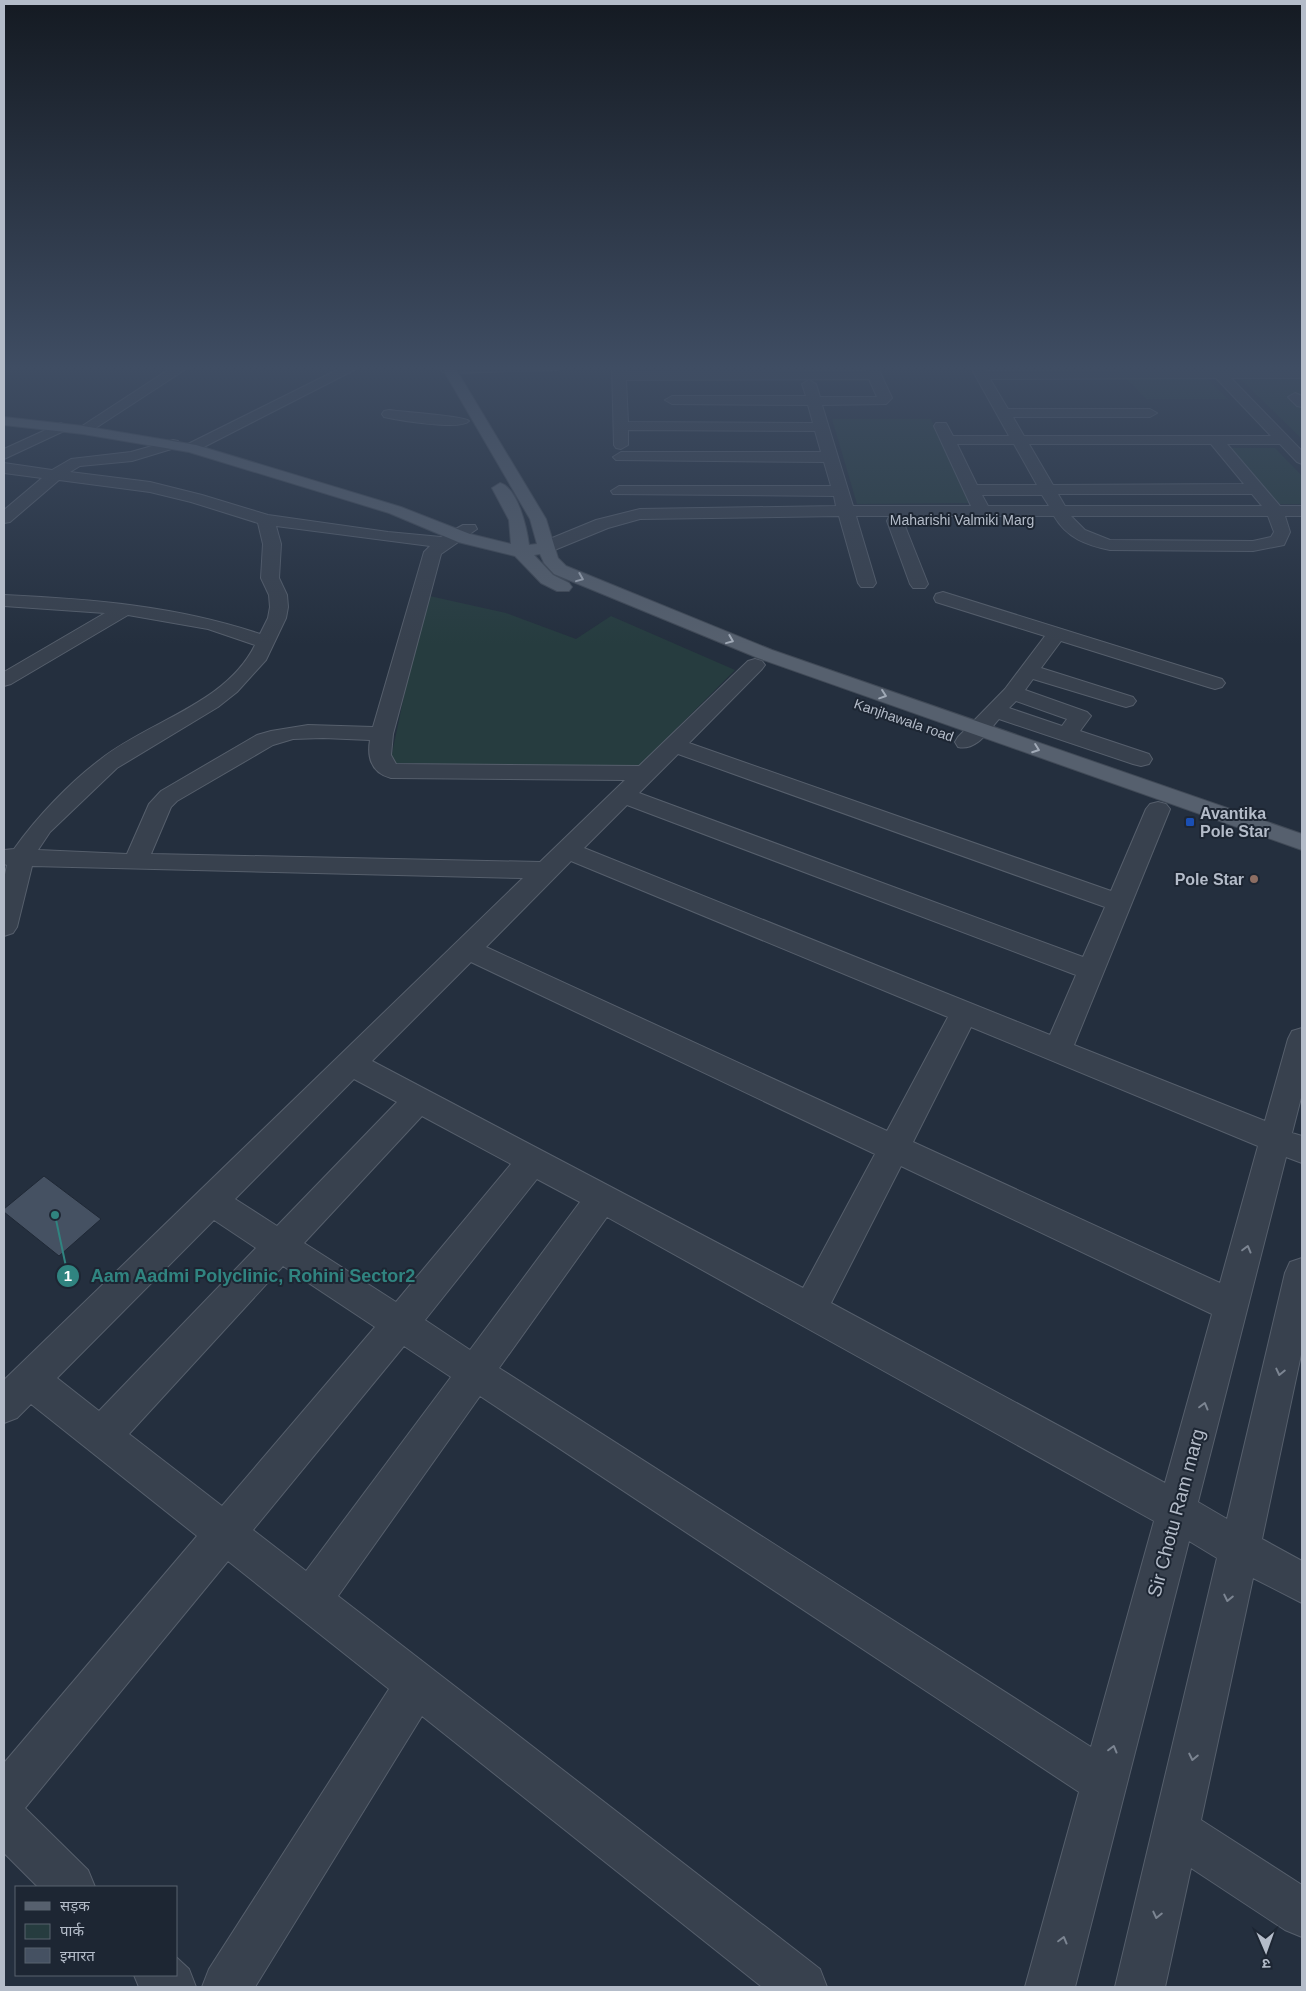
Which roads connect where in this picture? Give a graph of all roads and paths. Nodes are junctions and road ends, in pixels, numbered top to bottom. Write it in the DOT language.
graph roads {
  1 [pos="96,459"];
  2 [pos="239,459"];
  3 [pos="502,459"];
  4 [pos="621,459"];
  5 [pos="830,459"];
  6 [pos="956,459"];
  7 [pos="1030,459"];
  8 [pos="1231,459"];
  9 [pos="4,468"];
  10 [pos="491,471"];
  11 [pos="1019,472"];
  12 [pos="1038,472"];
  13 [pos="1057,472"];
  14 [pos="1222,472"];
  15 [pos="1242,472"];
  16 [pos="963,473"];
  17 [pos="982,473"];
  18 [pos="56,474"];
  19 [pos="815,474"];
  20 [pos="834,474"];
  21 [pos="1047,489"];
  22 [pos="1256,489"];
  23 [pos="972,490"];
  24 [pos="619,491"];
  25 [pos="840,491"];
  26 [pos="982,511"];
  27 [pos="1302,511"];
  28 [pos="1062,515"];
  29 [pos="846,516"];
  30 [pos="932,516"];
  31 [pos="1277,516"];
  32 [pos="4,518"];
  33 [pos="266,520"];
  34 [pos="1302,520"];
  35 [pos="895,521"];
  36 [pos="602,524"];
  37 [pos="456,535"];
  38 [pos="546,547"];
  39 [pos="520,552"];
  40 [pos="867,583"];
  41 [pos="919,584"];
  42 [pos="943,598"];
  43 [pos="4,600"];
  44 [pos="125,609"];
  45 [pos="1057,634"];
  46 [pos="266,642"];
  47 [pos="755,666"];
  48 [pos="1029,671"];
  49 [pos="4,680"];
  50 [pos="1215,683"];
  51 [pos="1012,693"];
  52 [pos="1126,701"];
  53 [pos="994,710"];
  54 [pos="382,734"];
  55 [pos="1067,734"];
  56 [pos="972,735"];
  57 [pos="674,745"];
  58 [pos="1141,759"];
  59 [pos="645,773"];
  60 [pos="623,795"];
  61 [pos="1158,809"];
  62 [pos="1302,842"];
  63 [pos="567,850"];
  64 [pos="13,856"];
  65 [pos="1302,858"];
  66 [pos="135,862"];
  67 [pos="547,870"];
  68 [pos="1119,903"];
  69 [pos="4,927"];
  70 [pos="467,949"];
  71 [pos="1091,970"];
  72 [pos="965,1012"];
  73 [pos="1302,1039"];
  74 [pos="1058,1050"];
  75 [pos="350,1064"];
  76 [pos="418,1100"];
  77 [pos="1289,1144"];
  78 [pos="894,1148"];
  79 [pos="533,1161"];
  80 [pos="602,1198"];
  81 [pos="211,1201"];
  82 [pos="281,1247"];
  83 [pos="1302,1273"];
  84 [pos="1232,1306"];
  85 [pos="810,1309"];
  86 [pos="400,1324"];
  87 [pos="1296,1333"];
  88 [pos="475,1373"];
  89 [pos="16,1392"];
  90 [pos="101,1436"];
  91 [pos="1176,1509"];
  92 [pos="225,1534"];
  93 [pos="1238,1548"];
  94 [pos="1302,1583"];
  95 [pos="310,1600"];
  96 [pos="417,1684"];
  97 [pos="1105,1782"];
  98 [pos="4,1798"];
  99 [pos="4,1820"];
  100 [pos="1176,1831"];
  101 [pos="70,1886"];
  102 [pos="1302,1913"];
  103 [pos="160,1976"];
  104 [pos="171,1987"];
  105 [pos="227,1987"];
  106 [pos="802,1987"];
  107 [pos="1050,1987"];
  108 [pos="1140,1987"];
  1 -- 18 [label="street"];
  2 -- 37 [label="main road"];
  3 -- 38 [label="main road, Kanjhawala road"];
  4 -- 24 [label="street"];
  5 -- 20 [label="street"];
  6 -- 16 [label="street"];
  7 -- 12 [label="street"];
  8 -- 15 [label="street"];
  9 -- 18 [label="street"];
  10 -- 39 [label="main road"];
  11 -- 12 [label="street"];
  12 -- 13 [label="street"];
  12 -- 21 [label="street"];
  14 -- 15 [label="street"];
  15 -- 22 [label="street"];
  16 -- 17 [label="street"];
  16 -- 23 [label="street"];
  18 -- 32 [label="street"];
  18 -- 33 [label="street"];
  19 -- 20 [label="street"];
  20 -- 25 [label="street"];
  21 -- 22 [label="street"];
  21 -- 23 [label="street"];
  21 -- 28 [label="street"];
  22 -- 31 [label="street"];
  23 -- 26 [label="street"];
  24 -- 25 [label="street"];
  24 -- 36 [label="street"];
  25 -- 29 [label="street"];
  26 -- 28 [label="street, Maharishi Valmiki Marg"];
  26 -- 30 [label="street, Maharishi Valmiki Marg"];
  27 -- 31 [label="street, Maharishi Valmiki Marg"];
  28 -- 30 [label="street, Maharishi Valmiki Marg"];
  28 -- 31 [label="street, Maharishi Valmiki Marg"];
  28 -- 31 [label="street"];
  29 -- 30 [label="street, Maharishi Valmiki Marg"];
  29 -- 35 [label="street, Maharishi Valmiki Marg"];
  29 -- 36 [label="street, Maharishi Valmiki Marg"];
  29 -- 40 [label="street"];
  30 -- 35 [label="street, Maharishi Valmiki Marg"];
  31 -- 34 [label="street, Maharishi Valmiki Marg"];
  33 -- 37 [label="street"];
  33 -- 46 [label="street"];
  35 -- 41 [label="street"];
  36 -- 38 [label="street, Maharishi Valmiki Marg"];
  37 -- 39 [label="main road"];
  37 -- 54 [label="street"];
  38 -- 39 [label="main road"];
  38 -- 56 [label="main road, Kanjhawala road, one-way"];
  39 -- 47 [label="main road, Kanjhawala road"];
  42 -- 45 [label="street"];
  43 -- 44 [label="street"];
  44 -- 46 [label="street"];
  44 -- 49 [label="street"];
  45 -- 48 [label="street"];
  45 -- 50 [label="street"];
  46 -- 64 [label="street"];
  47 -- 56 [label="main road, Kanjhawala road"];
  47 -- 57 [label="street"];
  48 -- 51 [label="street"];
  48 -- 52 [label="street"];
  51 -- 53 [label="street"];
  51 -- 55 [label="street"];
  53 -- 55 [label="street"];
  53 -- 56 [label="street"];
  54 -- 59 [label="street"];
  54 -- 66 [label="street"];
  55 -- 58 [label="street"];
  56 -- 61 [label="main road, Kanjhawala road"];
  56 -- 62 [label="main road, Kanjhawala road, one-way"];
  57 -- 59 [label="street"];
  57 -- 68 [label="street"];
  59 -- 60 [label="street"];
  60 -- 63 [label="street"];
  60 -- 71 [label="street"];
  61 -- 65 [label="main road, Kanjhawala road"];
  61 -- 68 [label="street"];
  63 -- 67 [label="street"];
  63 -- 72 [label="street"];
  64 -- 66 [label="street"];
  64 -- 69 [label="street"];
  66 -- 67 [label="street"];
  67 -- 70 [label="street"];
  68 -- 71 [label="street"];
  70 -- 75 [label="street"];
  70 -- 78 [label="street"];
  71 -- 74 [label="street"];
  72 -- 74 [label="street"];
  72 -- 78 [label="street"];
  73 -- 77 [label="street, Sir Chotu Ram marg"];
  74 -- 77 [label="street"];
  75 -- 76 [label="street"];
  75 -- 81 [label="street"];
  76 -- 79 [label="street"];
  76 -- 82 [label="street"];
  84 -- 77 [label="street, Sir Chotu Ram marg, one-way"];
  78 -- 84 [label="street"];
  78 -- 85 [label="street"];
  79 -- 80 [label="street"];
  79 -- 86 [label="street"];
  80 -- 85 [label="street"];
  80 -- 88 [label="street"];
  81 -- 82 [label="street"];
  81 -- 89 [label="street"];
  82 -- 86 [label="street"];
  82 -- 90 [label="street"];
  83 -- 87 [label="street"];
  91 -- 84 [label="street, Sir Chotu Ram marg, one-way"];
  85 -- 91 [label="street"];
  86 -- 88 [label="street"];
  86 -- 92 [label="street"];
  87 -- 93 [label="street, one-way"];
  88 -- 95 [label="street"];
  88 -- 97 [label="street"];
  89 -- 90 [label="street"];
  90 -- 92 [label="street"];
  91 -- 93 [label="street"];
  97 -- 91 [label="street, Sir Chotu Ram marg, one-way"];
  92 -- 95 [label="street"];
  92 -- 98 [label="street"];
  93 -- 94 [label="street"];
  93 -- 100 [label="street, one-way"];
  95 -- 96 [label="street"];
  96 -- 105 [label="street"];
  96 -- 106 [label="street"];
  107 -- 97 [label="street, Sir Chotu Ram marg, one-way"];
  99 -- 101 [label="street"];
  100 -- 102 [label="street"];
  100 -- 108 [label="street, one-way"];
  103 -- 104 [label="street"];
}
